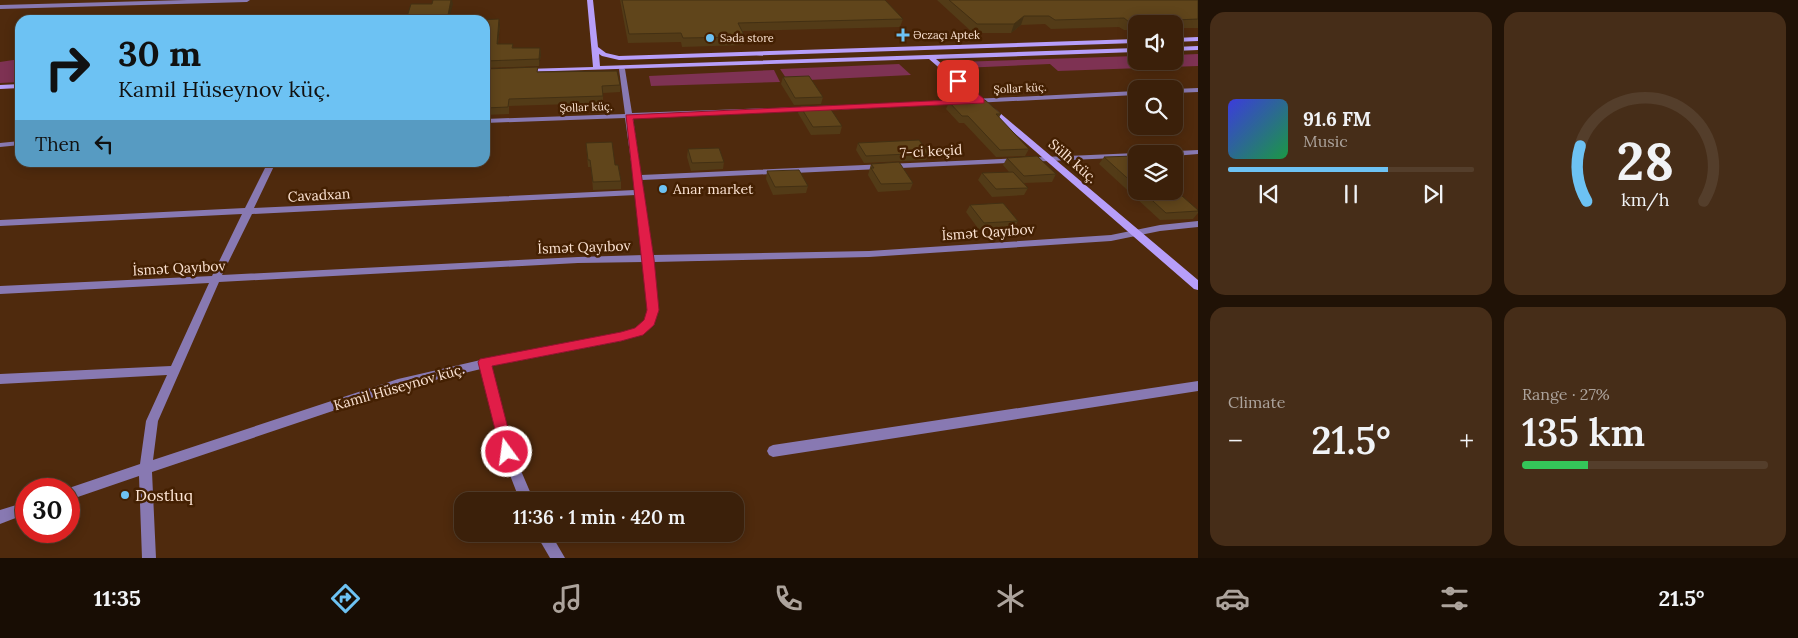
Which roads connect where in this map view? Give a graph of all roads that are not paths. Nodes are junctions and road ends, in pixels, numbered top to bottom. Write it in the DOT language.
graph roads {
  1 [pos="246,0"];
  2 [pos="590,0"];
  3 [pos="0,7"];
  4 [pos="1198,39"];
  5 [pos="1183,40"];
  6 [pos="1128,43"];
  7 [pos="596,48"];
  8 [pos="921,48"];
  9 [pos="1198,48"];
  10 [pos="1183,49"];
  11 [pos="1128,50"];
  12 [pos="930,57"];
  13 [pos="620,58"];
  14 [pos="622,68"];
  15 [pos="598,69"];
  16 [pos="513,72"];
  17 [pos="15,86"];
  18 [pos="0,87"];
  19 [pos="1198,90"];
  20 [pos="1183,91"];
  21 [pos="1128,93"];
  22 [pos="982,101"];
  23 [pos="629,117"];
  24 [pos="490,122"];
  25 [pos="15,144"];
  26 [pos="0,145"];
  27 [pos="1198,152"];
  28 [pos="1183,153"];
  29 [pos="1128,155"];
  30 [pos="1050,159"];
  31 [pos="270,167"];
  32 [pos="638,178"];
  33 [pos="639,192"];
  34 [pos="248,212"];
  35 [pos="0,223"];
  36 [pos="1198,224"];
  37 [pos="1137,234"];
  38 [pos="649,259"];
  39 [pos="215,280"];
  40 [pos="1198,286"];
  41 [pos="0,290"];
  42 [pos="485,362"];
  43 [pos="173,370"];
  44 [pos="0,379"];
  45 [pos="1198,386"];
  46 [pos="773,451"];
  47 [pos="146,468"];
  48 [pos="80,490"];
  49 [pos="523,492"];
  50 [pos="15,512"];
  51 [pos="0,517"];
  52 [pos="549,542"];
  53 [pos="149,558"];
  54 [pos="558,558"];
  1 -- 3 [label="street"];
  2 -- 7 [label="street"];
  4 -- 5 [label="street"];
  6 -- 8 [label="street"];
  7 -- 13 [label="street"];
  7 -- 15 [label="street"];
  8 -- 12 [label="street, Sülh küç."];
  8 -- 13 [label="street"];
  9 -- 10 [label="street"];
  11 -- 12 [label="street"];
  12 -- 14 [label="street"];
  12 -- 22 [label="street, Sülh küç."];
  13 -- 14 [label="street"];
  13 -- 15 [label="street"];
  14 -- 15 [label="street"];
  14 -- 23 [label="street, Kamil Hüseynov küç."];
  15 -- 16 [label="street"];
  17 -- 18 [label="street"];
  19 -- 20 [label="street"];
  21 -- 22 [label="street, Şollar küç."];
  22 -- 23 [label="street, Şollar küç."];
  22 -- 30 [label="street, Sülh küç."];
  23 -- 24 [label="street, Şollar küç."];
  23 -- 32 [label="street, Kamil Hüseynov küç."];
  25 -- 26 [label="street"];
  27 -- 28 [label="street"];
  29 -- 30 [label="street, 7-ci keçid"];
  30 -- 32 [label="street, 7-ci keçid"];
  30 -- 37 [label="street, Sülh küç."];
  31 -- 34 [label="street"];
  32 -- 33 [label="street, Kamil Hüseynov küç."];
  33 -- 34 [label="street, Cavadxan"];
  33 -- 38 [label="street, Kamil Hüseynov küç."];
  34 -- 35 [label="street, Cavadxan"];
  34 -- 39 [label="street"];
  36 -- 37 [label="street, İsmət Qayıbov"];
  37 -- 38 [label="street, İsmət Qayıbov"];
  37 -- 40 [label="street, Sülh küç."];
  38 -- 39 [label="street, İsmət Qayıbov"];
  38 -- 42 [label="street, Kamil Hüseynov küç."];
  39 -- 41 [label="street, İsmət Qayıbov"];
  39 -- 43 [label="street"];
  42 -- 47 [label="street, Kamil Hüseynov küç."];
  42 -- 49 [label="street"];
  43 -- 44 [label="street"];
  43 -- 47 [label="street"];
  45 -- 46 [label="street"];
  47 -- 48 [label="street, Kamil Hüseynov küç."];
  47 -- 53 [label="street"];
  50 -- 51 [label="street"];
  52 -- 54 [label="street"];
}
